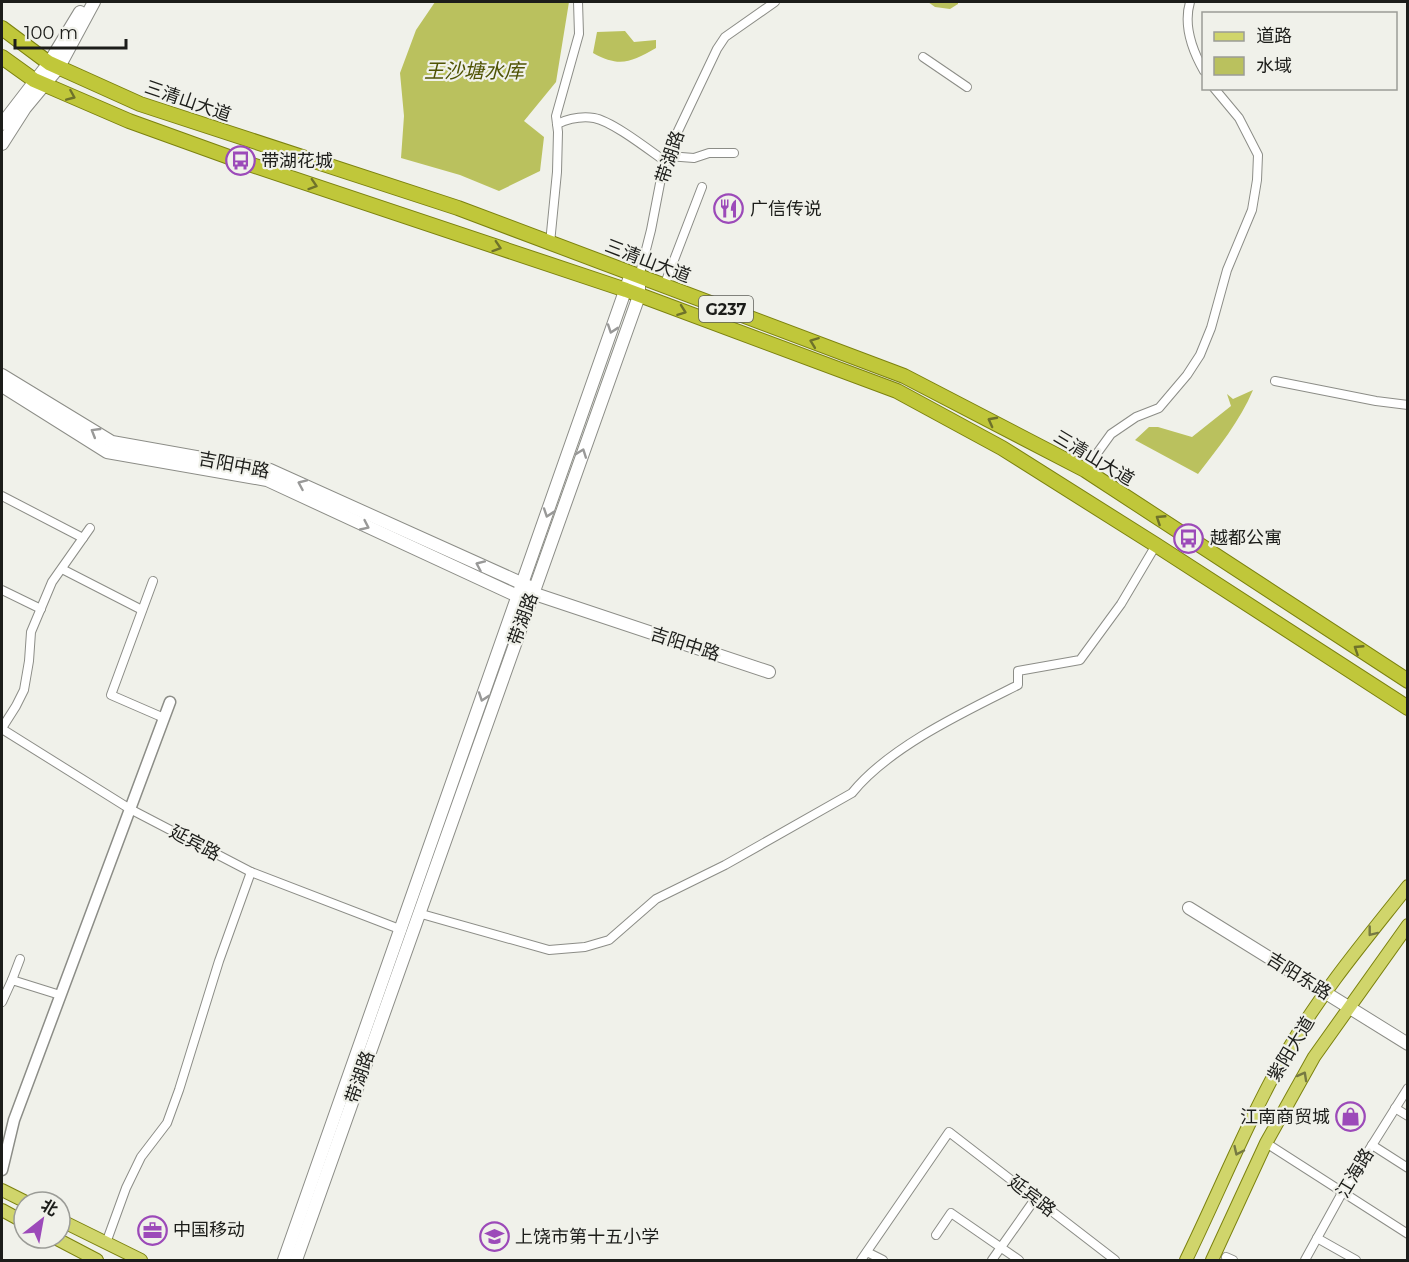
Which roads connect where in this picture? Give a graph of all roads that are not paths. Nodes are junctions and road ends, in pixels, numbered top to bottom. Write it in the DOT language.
graph roads {
  1 [pos="86,2"];
  2 [pos="94,2"];
  3 [pos="578,2"];
  4 [pos="776,2"];
  5 [pos="1190,2"];
  6 [pos="2,28"];
  7 [pos="2,57"];
  8 [pos="923,57"];
  9 [pos="54,65"];
  10 [pos="1202,70"];
  11 [pos="40,82"];
  12 [pos="967,87"];
  13 [pos="1216,90"];
  14 [pos="2,124"];
  15 [pos="557,124"];
  16 [pos="2,144"];
  17 [pos="734,153"];
  18 [pos="667,159"];
  19 [pos="702,187"];
  20 [pos="550,243"];
  21 [pos="635,275"];
  22 [pos="664,286"];
  23 [pos="626,290"];
  24 [pos="639,296"];
  25 [pos="2,375"];
  26 [pos="1275,381"];
  27 [pos="2,386"];
  28 [pos="1407,405"];
  29 [pos="1085,470"];
  30 [pos="2,496"];
  31 [pos="90,528"];
  32 [pos="83,538"];
  33 [pos="1156,545"];
  34 [pos="62,569"];
  35 [pos="153,581"];
  36 [pos="2,590"];
  37 [pos="527,593"];
  38 [pos="41,609"];
  39 [pos="142,610"];
  40 [pos="770,672"];
  41 [pos="1407,681"];
  42 [pos="170,702"];
  43 [pos="1407,708"];
  44 [pos="164,718"];
  45 [pos="2,729"];
  46 [pos="130,808"];
  47 [pos="251,872"];
  48 [pos="1407,886"];
  49 [pos="1189,908"];
  50 [pos="418,913"];
  51 [pos="1407,925"];
  52 [pos="402,930"];
  53 [pos="20,959"];
  54 [pos="12,980"];
  55 [pos="1326,993"];
  56 [pos="60,995"];
  57 [pos="2,1002"];
  58 [pos="1349,1008"];
  59 [pos="1407,1044"];
  60 [pos="1407,1088"];
  61 [pos="1395,1108"];
  62 [pos="1407,1116"];
  63 [pos="1266,1143"];
  64 [pos="1372,1145"];
  65 [pos="1407,1168"];
  66 [pos="2,1170"];
  67 [pos="1342,1193"];
  68 [pos="1035,1199"];
  69 [pos="72,1226"];
  70 [pos="1407,1234"];
  71 [pos="936,1235"];
  72 [pos="1317,1238"];
  73 [pos="106,1244"];
  74 [pos="72,1247"];
  75 [pos="1001,1248"];
  76 [pos="867,1252"];
  77 [pos="98,1260"];
  78 [pos="141,1260"];
  79 [pos="284,1260"];
  80 [pos="296,1260"];
  81 [pos="861,1260"];
  82 [pos="883,1260"];
  83 [pos="992,1260"];
  84 [pos="1019,1260"];
  85 [pos="1115,1260"];
  86 [pos="1186,1260"];
  87 [pos="1212,1260"];
  88 [pos="1305,1260"];
  89 [pos="1356,1260"];
  1 -- 9 [label="main road"];
  2 -- 9 [label="main road"];
  3 -- 15 [label="street"];
  4 -- 18 [label="street, 带湖路"];
  5 -- 10 [label="street"];
  6 -- 9 [label="highway, 三清山大道 / G237"];
  7 -- 11 [label="highway, 三清山大道 / G237"];
  8 -- 12 [label="street"];
  9 -- 11 [label="main road"];
  9 -- 20 [label="highway, 三清山大道 / G237"];
  11 -- 14 [label="main road"];
  11 -- 16 [label="main road"];
  11 -- 23 [label="highway, 三清山大道 / G237, one-way"];
  13 -- 29 [label="street"];
  15 -- 18 [label="street"];
  15 -- 20 [label="street"];
  17 -- 18 [label="street"];
  18 -- 21 [label="street, 带湖路"];
  19 -- 22 [label="street"];
  20 -- 21 [label="highway, 三清山大道 / G237"];
  21 -- 22 [label="highway, 三清山大道 / G237"];
  21 -- 23 [label="main road, 带湖路"];
  21 -- 24 [label="main road, 带湖路"];
  29 -- 22 [label="highway, 三清山大道 / G237, one-way"];
  23 -- 24 [label="highway, 三清山大道 / G237"];
  23 -- 37 [label="main road, 带湖路, one-way"];
  24 -- 33 [label="highway, 三清山大道 / G237, one-way"];
  37 -- 24 [label="main road, 带湖路, one-way"];
  37 -- 25 [label="main road, 吉阳中路, one-way"];
  26 -- 28 [label="street"];
  27 -- 37 [label="main road, 吉阳中路, one-way"];
  41 -- 29 [label="highway, 三清山大道 / G237, one-way"];
  30 -- 32 [label="street"];
  31 -- 32 [label="street"];
  32 -- 34 [label="street"];
  33 -- 43 [label="highway, 三清山大道 / G237"];
  33 -- 50 [label="street"];
  34 -- 38 [label="street"];
  34 -- 39 [label="street"];
  35 -- 39 [label="street"];
  36 -- 38 [label="street"];
  37 -- 40 [label="main road, 吉阳中路"];
  37 -- 50 [label="main road, 带湖路"];
  37 -- 52 [label="main road, 带湖路, one-way"];
  38 -- 45 [label="street"];
  39 -- 44 [label="street"];
  42 -- 44 [label="street"];
  44 -- 46 [label="street"];
  45 -- 46 [label="street, 延宾路"];
  46 -- 47 [label="street, 延宾路"];
  46 -- 56 [label="street"];
  47 -- 52 [label="street, 延宾路"];
  47 -- 73 [label="street"];
  48 -- 55 [label="main road, 紫阳大道, one-way"];
  49 -- 55 [label="main road, 吉阳东路"];
  50 -- 80 [label="main road, 带湖路"];
  51 -- 58 [label="main road, 紫阳大道"];
  52 -- 79 [label="main road, 带湖路"];
  53 -- 54 [label="street"];
  54 -- 56 [label="street"];
  54 -- 57 [label="street"];
  55 -- 58 [label="main road, 吉阳东路"];
  55 -- 86 [label="main road, 紫阳大道, one-way"];
  56 -- 66 [label="street"];
  58 -- 59 [label="main road, 吉阳东路"];
  63 -- 58 [label="main road, 紫阳大道, one-way"];
  60 -- 61 [label="street, 江海路"];
  61 -- 62 [label="street"];
  61 -- 64 [label="street, 江海路"];
  63 -- 67 [label="street"];
  63 -- 87 [label="main road, 紫阳大道"];
  64 -- 65 [label="street"];
  64 -- 67 [label="street, 江海路"];
  67 -- 70 [label="street"];
  67 -- 72 [label="street, 江海路"];
  68 -- 75 [label="street"];
  68 -- 76 [label="street, 延宾路"];
  68 -- 85 [label="street, 延宾路"];
  69 -- 73 [label="main road"];
  71 -- 75 [label="street"];
  72 -- 88 [label="street, 江海路"];
  72 -- 89 [label="street"];
  73 -- 78 [label="main road"];
  74 -- 77 [label="main road"];
  75 -- 83 [label="street"];
  75 -- 84 [label="street"];
  76 -- 81 [label="street"];
  76 -- 82 [label="street"];
}
